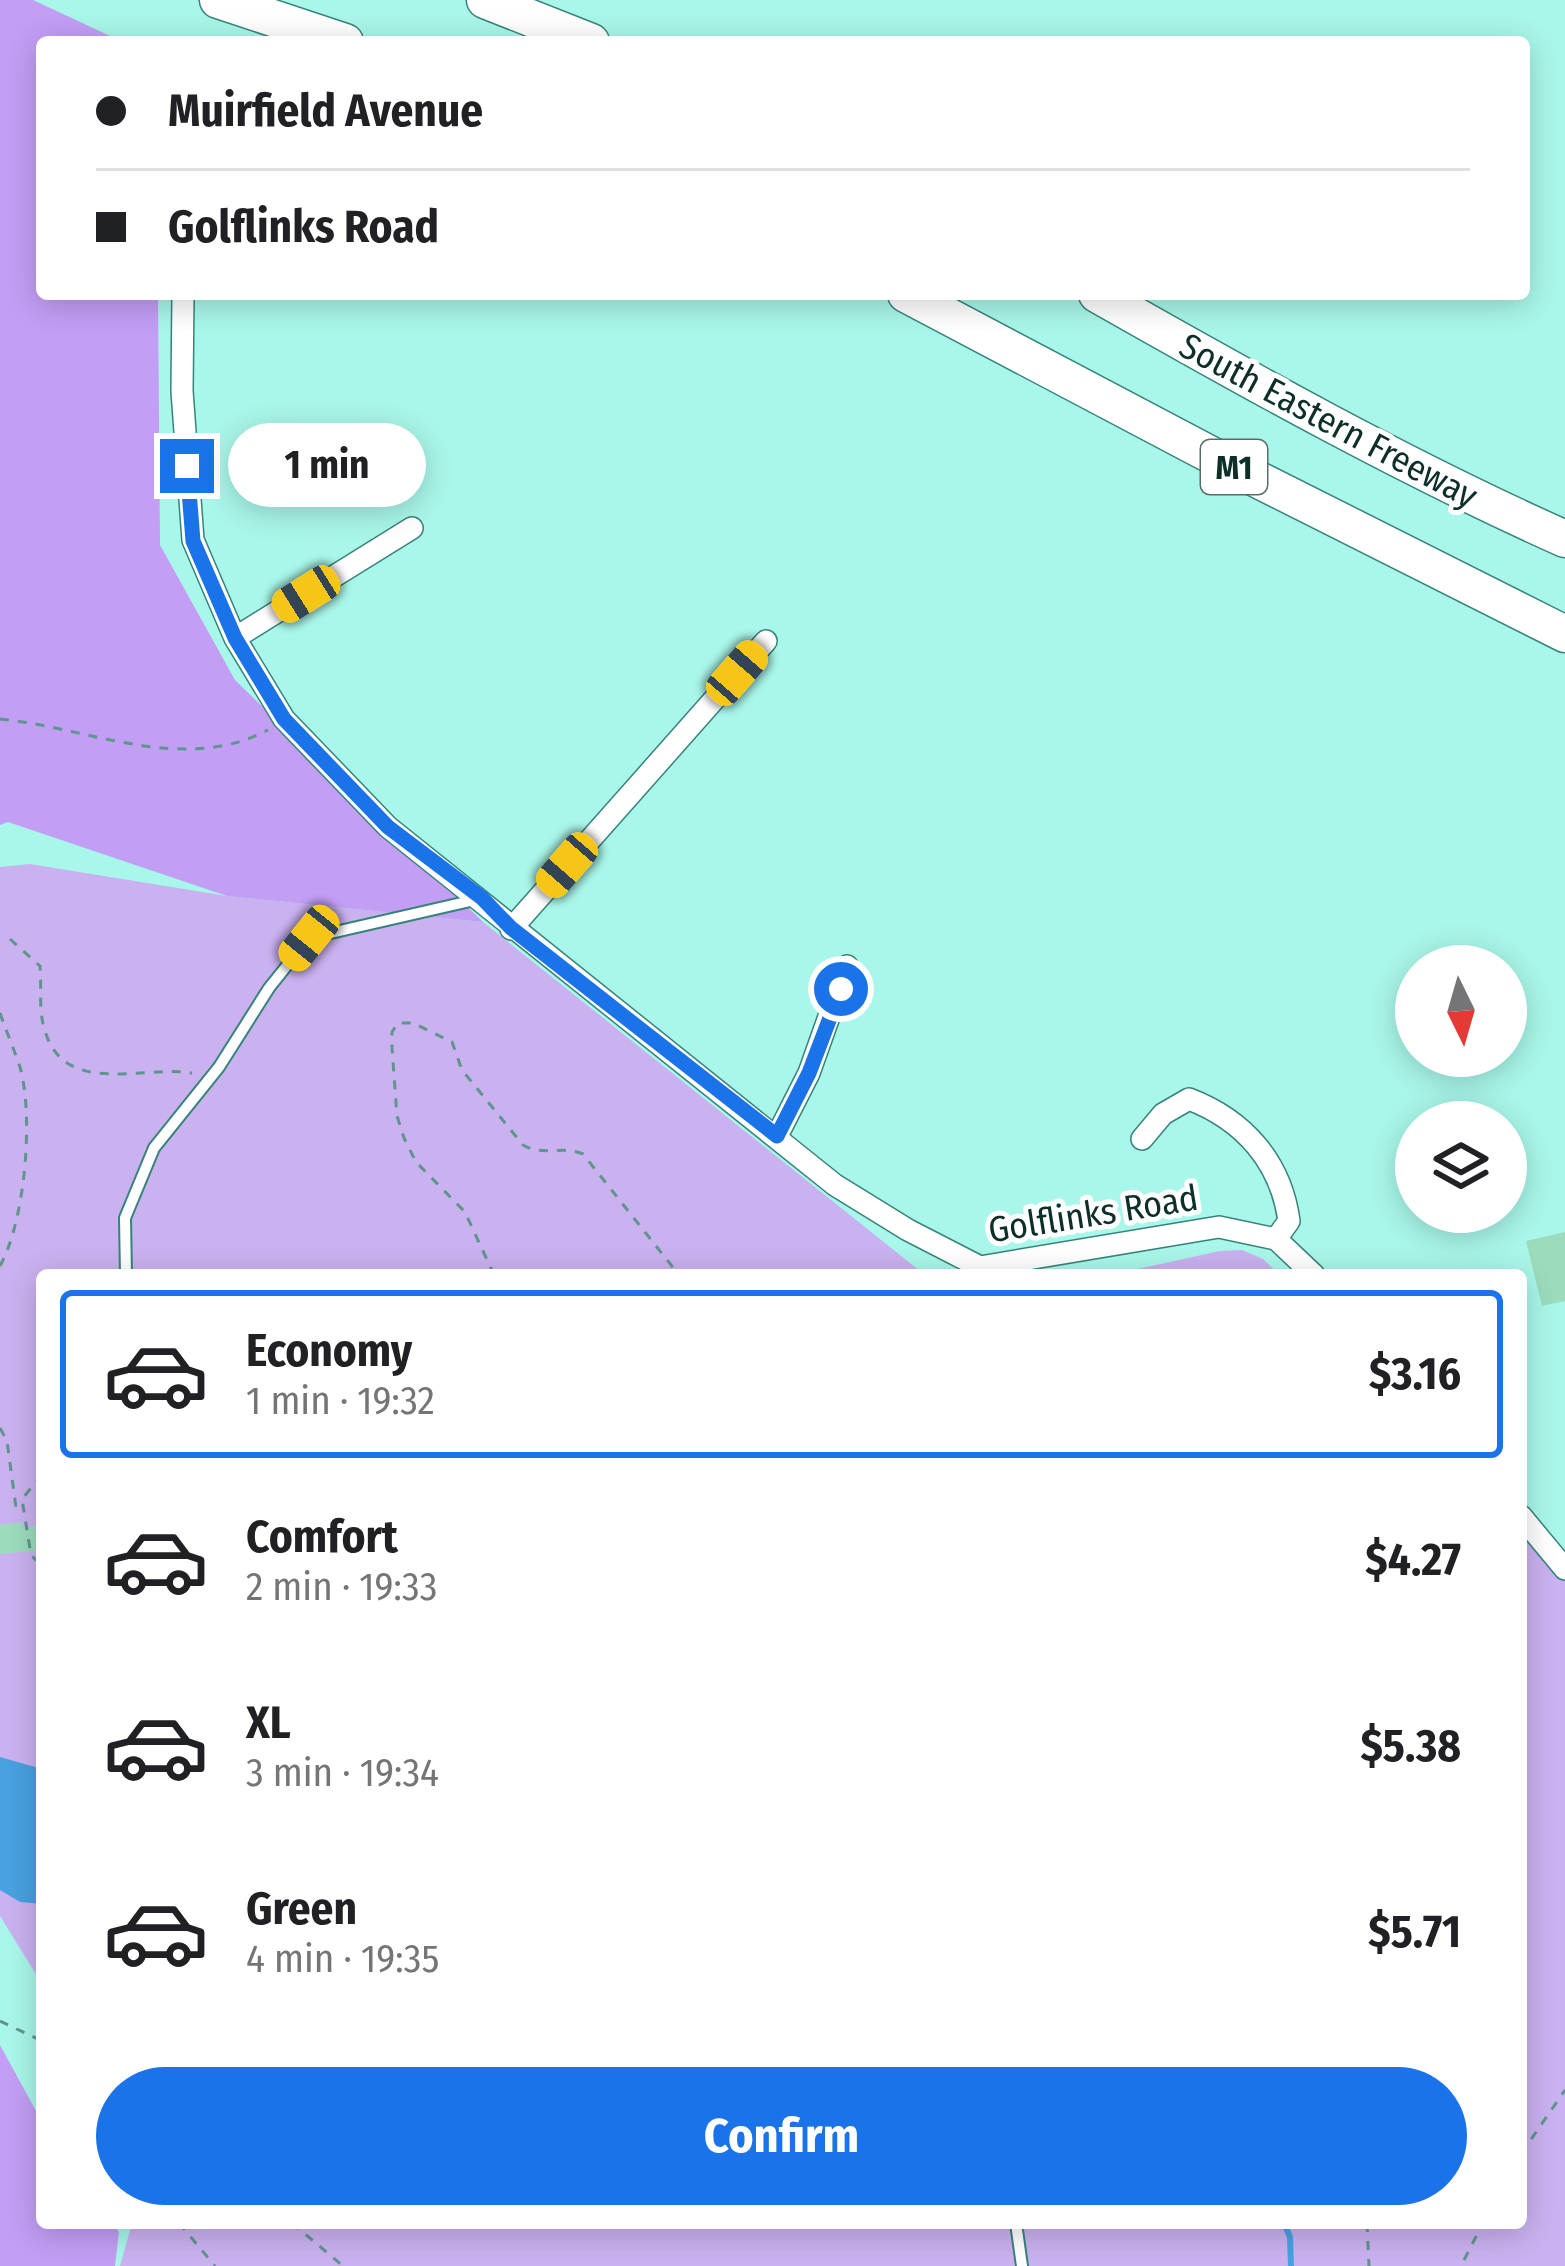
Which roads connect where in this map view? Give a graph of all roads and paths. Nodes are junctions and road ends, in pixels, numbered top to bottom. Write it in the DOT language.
graph roads {
  1 [pos="218,0"];
  2 [pos="484,0"];
  3 [pos="327,36"];
  4 [pos="577,36"];
  5 [pos="183,300"];
  6 [pos="917,300"];
  7 [pos="1107,300"];
  8 [pos="412,528"];
  9 [pos="1565,539"];
  10 [pos="1565,634"];
  11 [pos="235,638"];
  12 [pos="766,641"];
  13 [pos="0,719"];
  14 [pos="284,719"];
  15 [pos="482,898"];
  16 [pos="511,928"];
  17 [pos="10,939"];
  18 [pos="848,966"];
  19 [pos="0,1013"];
  20 [pos="200,1074"];
  21 [pos="777,1136"];
  22 [pos="1142,1139"];
  23 [pos="1276,1239"];
  24 [pos="0,1266"];
  25 [pos="126,1269"];
  26 [pos="491,1269"];
  27 [pos="674,1269"];
  28 [pos="1308,1269"];
  29 [pos="0,1428"];
  30 [pos="36,1482"];
  31 [pos="17,1515"];
  32 [pos="1527,1523"];
  33 [pos="36,1560"];
  34 [pos="1565,1569"];
  35 [pos="0,2020"];
  36 [pos="36,2038"];
  37 [pos="1565,2090"];
  38 [pos="1527,2145"];
  39 [pos="184,2229"];
  40 [pos="299,2229"];
  41 [pos="1017,2229"];
  42 [pos="1367,2229"];
  43 [pos="1480,2229"];
  44 [pos="1464,2260"];
  45 [pos="214,2266"];
  46 [pos="344,2266"];
  47 [pos="1022,2266"];
  48 [pos="1369,2266"];
  1 -- 3 [label="highway"];
  2 -- 4 [label="highway"];
  5 -- 11 [label="street, Golflinks Road"];
  6 -- 10 [label="highway, M1"];
  7 -- 9 [label="highway, South Eastern Freeway / M1"];
  8 -- 11 [label="street"];
  11 -- 14 [label="street, Golflinks Road"];
  12 -- 16 [label="street"];
  13 -- 14 [label="path"];
  14 -- 15 [label="street, Golflinks Road"];
  15 -- 16 [label="street, Golflinks Road"];
  15 -- 25 [label="lane"];
  16 -- 21 [label="street, Golflinks Road"];
  17 -- 20 [label="path"];
  18 -- 21 [label="street"];
  19 -- 24 [label="path"];
  21 -- 23 [label="street, Golflinks Road"];
  22 -- 23 [label="street"];
  23 -- 28 [label="street"];
  26 -- 27 [label="path"];
  29 -- 31 [label="path"];
  30 -- 33 [label="path"];
  32 -- 34 [label="street"];
  35 -- 36 [label="path"];
  37 -- 38 [label="path"];
  39 -- 45 [label="path"];
  40 -- 46 [label="path"];
  41 -- 47 [label="lane"];
  42 -- 48 [label="path"];
  43 -- 44 [label="path"];
}
